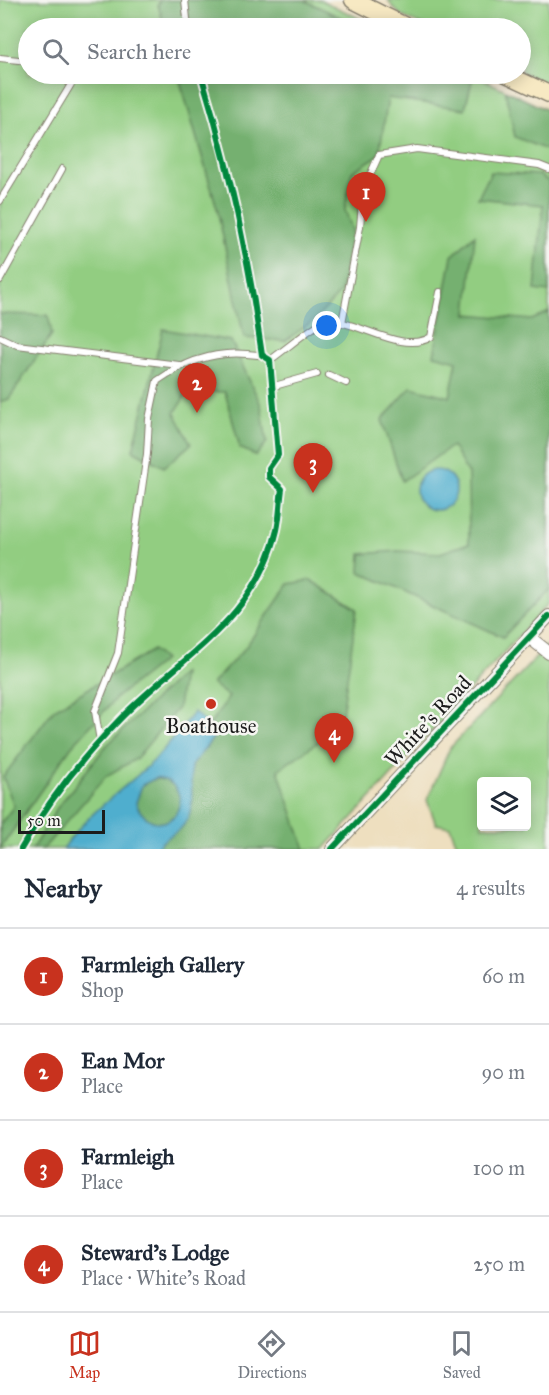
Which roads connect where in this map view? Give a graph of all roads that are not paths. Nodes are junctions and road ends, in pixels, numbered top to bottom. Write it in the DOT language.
graph roads {
  1 [pos="185,0"];
  2 [pos="353,0"];
  3 [pos="187,18"];
  4 [pos="389,18"];
  5 [pos="0,58"];
  6 [pos="18,60"];
  7 [pos="71,84"];
  8 [pos="204,84"];
  9 [pos="529,84"];
  10 [pos="549,93"];
  11 [pos="62,169"];
  12 [pos="549,169"];
  13 [pos="0,201"];
  14 [pos="0,280"];
  15 [pos="440,292"];
  16 [pos="342,323"];
  17 [pos="0,337"];
  18 [pos="262,355"];
  19 [pos="270,360"];
  20 [pos="179,365"];
  21 [pos="317,374"];
  22 [pos="329,375"];
  23 [pos="346,382"];
  24 [pos="271,387"];
  25 [pos="549,616"];
  26 [pos="529,637"];
  27 [pos="549,653"];
  28 [pos="100,741"];
  29 [pos="21,849"];
  30 [pos="332,849"];
  1 -- 3 [label="lane"];
  2 -- 4 [label="street"];
  5 -- 6 [label="lane"];
  7 -- 13 [label="lane"];
  8 -- 18 [label="lane"];
  9 -- 10 [label="street"];
  11 -- 14 [label="lane"];
  12 -- 16 [label="lane"];
  15 -- 16 [label="lane"];
  16 -- 19 [label="lane"];
  17 -- 20 [label="lane"];
  18 -- 19 [label="lane"];
  18 -- 20 [label="lane"];
  19 -- 24 [label="lane"];
  20 -- 28 [label="lane"];
  21 -- 24 [label="lane"];
  22 -- 23 [label="lane"];
  24 -- 28 [label="lane"];
  25 -- 26 [label="street, White's Road"];
  26 -- 27 [label="street"];
  26 -- 30 [label="street, White's Road"];
  28 -- 29 [label="lane"];
}
